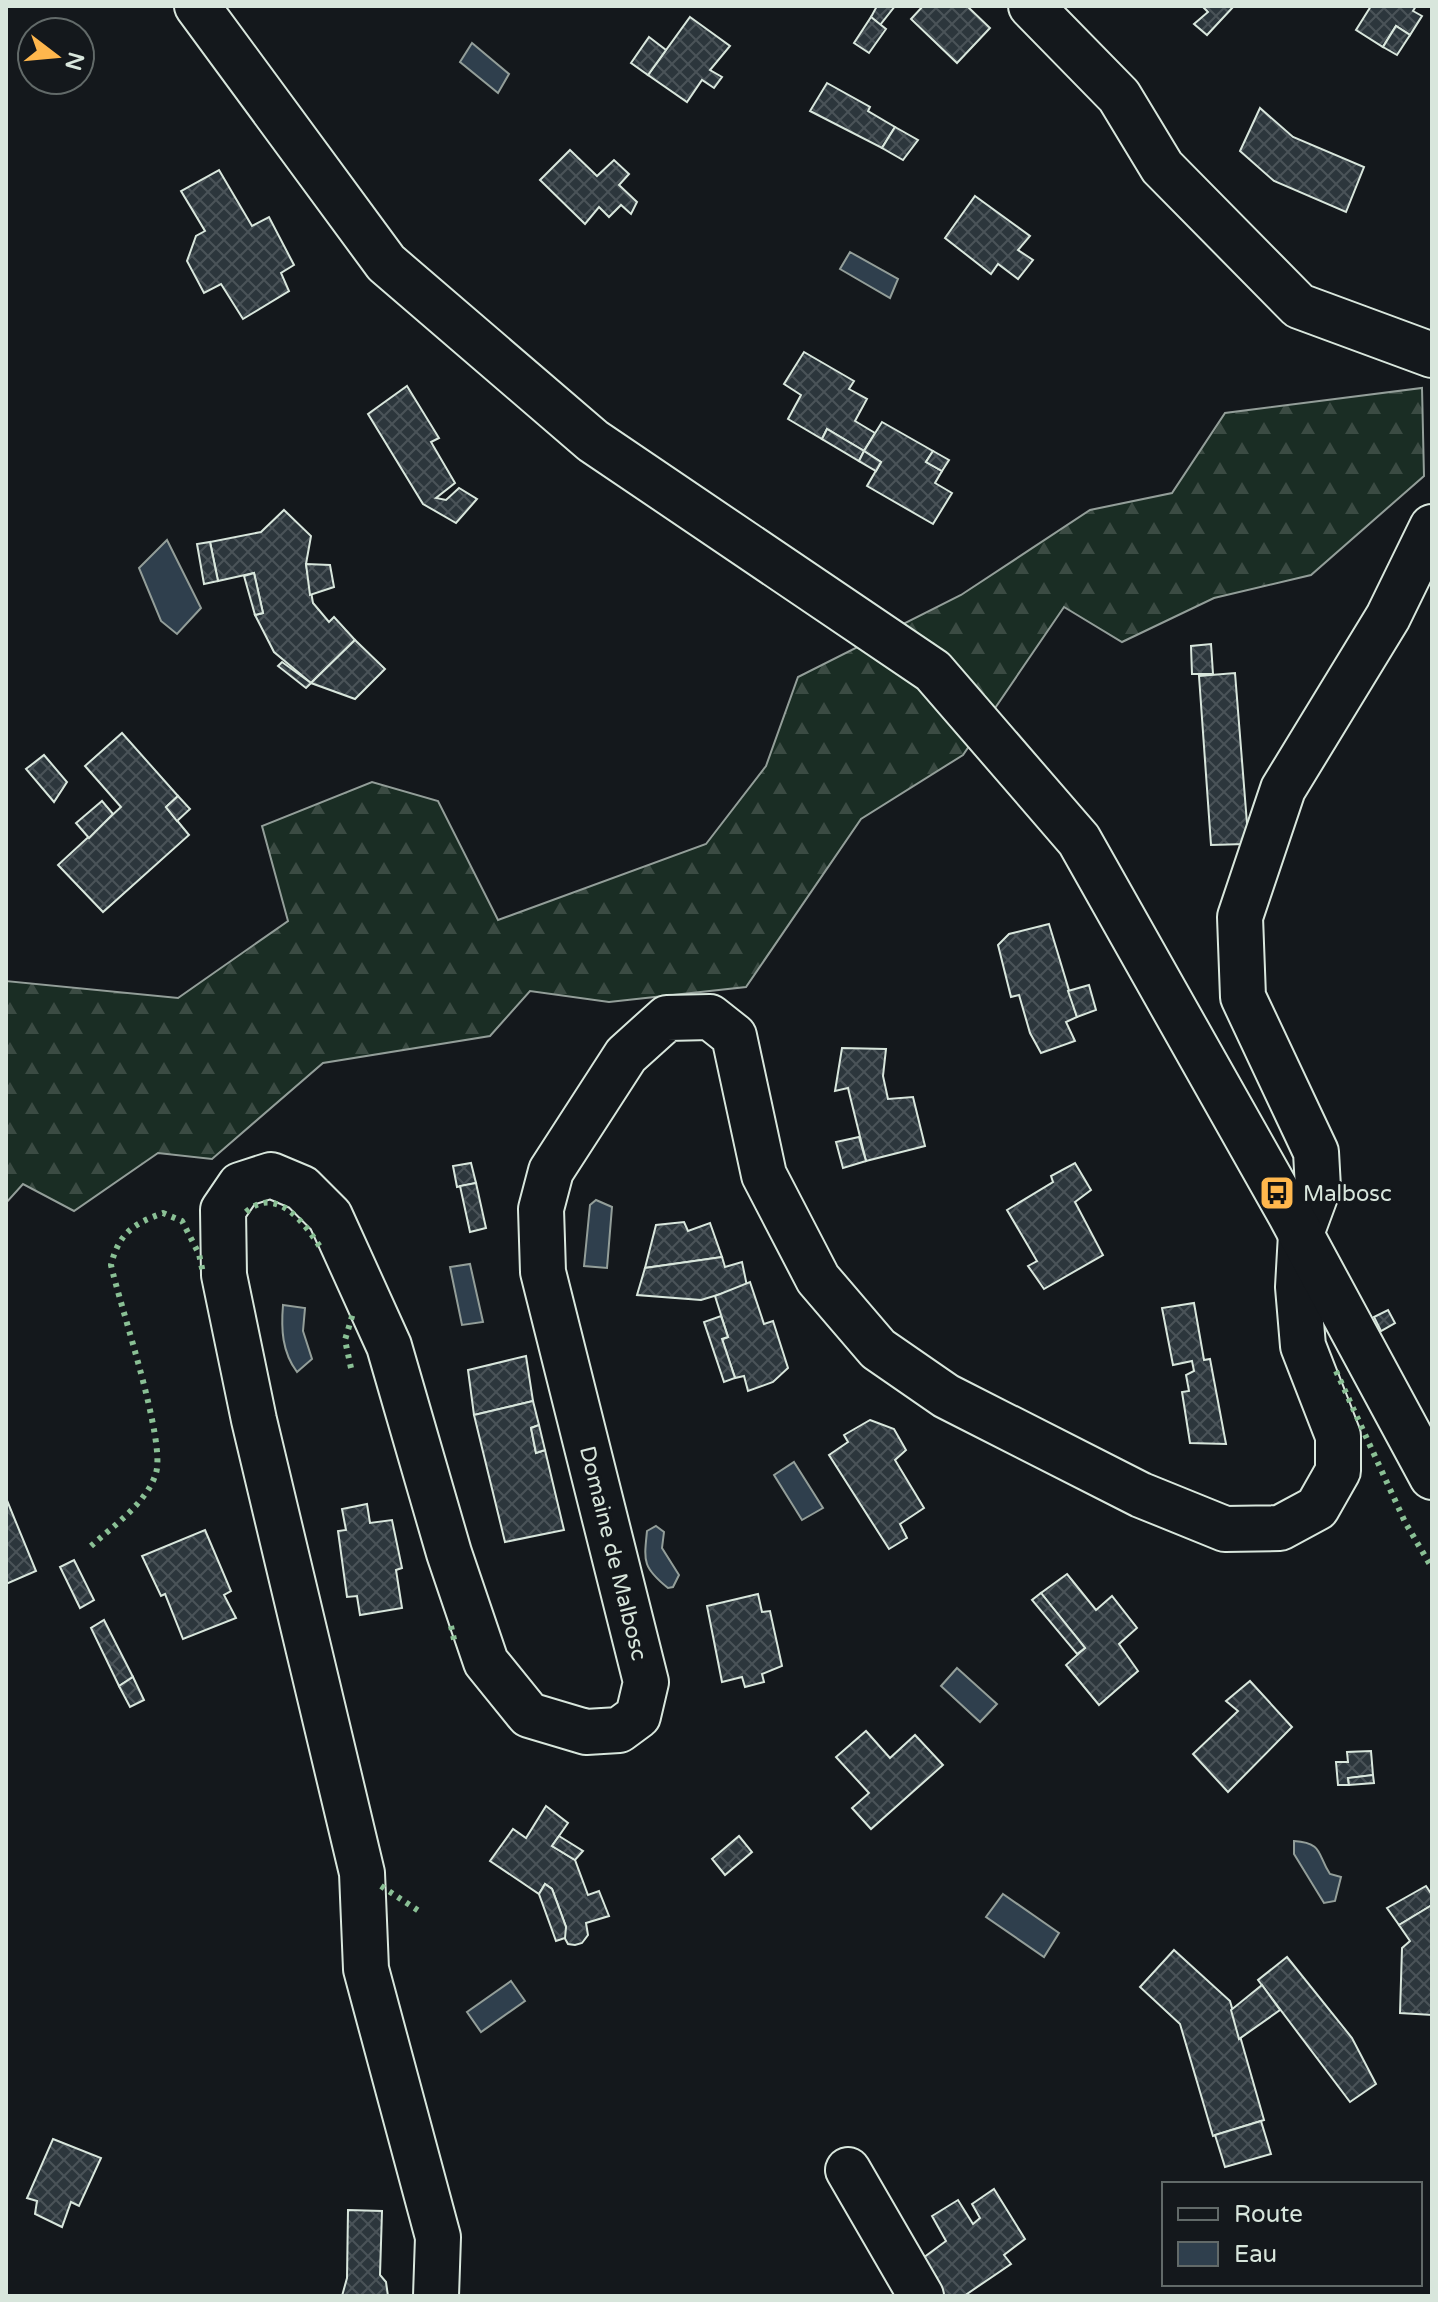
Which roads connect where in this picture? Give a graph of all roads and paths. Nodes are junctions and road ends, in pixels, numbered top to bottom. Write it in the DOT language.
graph roads {
  1 [pos="197,6"];
  2 [pos="1031,6"];
  3 [pos="1432,355"];
  4 [pos="1432,527"];
  5 [pos="1301,1234"];
  6 [pos="1432,1477"];
  7 [pos="848,2170"];
  8 [pos="436,2296"];
  9 [pos="921,2296"];
  1 -- 5 [label="main road"];
  2 -- 3 [label="main road"];
  4 -- 5 [label="main road, Domaine de Malbosc"];
  5 -- 6 [label="main road"];
  5 -- 8 [label="main road, Domaine de Malbosc"];
  7 -- 9 [label="main road"];
}
